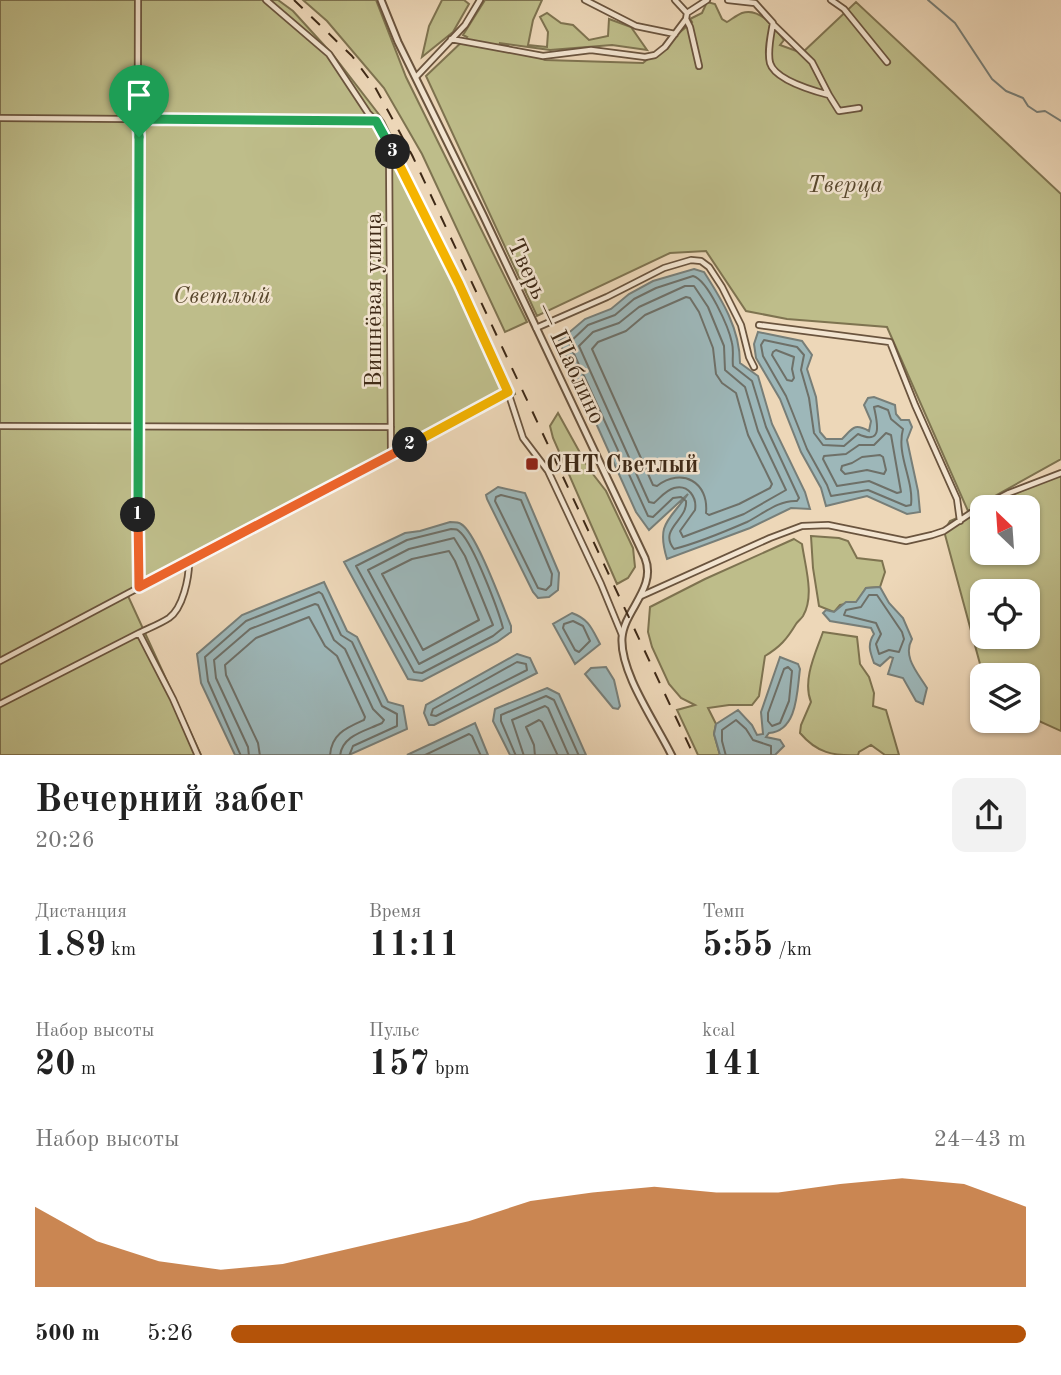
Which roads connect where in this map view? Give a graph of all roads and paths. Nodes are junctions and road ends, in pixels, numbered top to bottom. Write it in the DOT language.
graph roads {
  1 [pos="138,0"];
  2 [pos="266,0"];
  3 [pos="381,0"];
  4 [pos="480,0"];
  5 [pos="585,0"];
  6 [pos="675,0"];
  7 [pos="707,0"];
  8 [pos="728,0"];
  9 [pos="831,0"];
  10 [pos="757,1"];
  11 [pos="687,16"];
  12 [pos="772,23"];
  13 [pos="675,34"];
  14 [pos="450,39"];
  15 [pos="887,62"];
  16 [pos="699,66"];
  17 [pos="416,77"];
  18 [pos="829,95"];
  19 [pos="859,108"];
  20 [pos="0,118"];
  21 [pos="138,119"];
  22 [pos="376,121"];
  23 [pos="389,144"];
  24 [pos="759,325"];
  25 [pos="536,328"];
  26 [pos="754,367"];
  27 [pos="508,392"];
  28 [pos="0,426"];
  29 [pos="138,426"];
  30 [pos="391,427"];
  31 [pos="391,455"];
  32 [pos="1061,473"];
  33 [pos="960,521"];
  34 [pos="189,561"];
  35 [pos="139,587"];
  36 [pos="640,596"];
  37 [pos="139,633"];
  38 [pos="622,635"];
  39 [pos="0,661"];
  40 [pos="0,704"];
  41 [pos="198,755"];
  42 [pos="672,755"];
  1 -- 21 [label="street"];
  2 -- 22 [label="street"];
  3 -- 17 [label="street, Тверь — Шаблино"];
  4 -- 14 [label="street"];
  5 -- 13 [label="street"];
  6 -- 11 [label="street"];
  7 -- 11 [label="street"];
  8 -- 10 [label="street"];
  9 -- 15 [label="street"];
  10 -- 12 [label="street"];
  11 -- 13 [label="street"];
  11 -- 16 [label="street"];
  12 -- 18 [label="street"];
  12 -- 18 [label="street"];
  13 -- 14 [label="street"];
  14 -- 17 [label="street"];
  17 -- 25 [label="street, Тверь — Шаблино"];
  18 -- 19 [label="street"];
  20 -- 21 [label="street"];
  21 -- 22 [label="street"];
  21 -- 29 [label="street"];
  22 -- 23 [label="street"];
  23 -- 27 [label="street"];
  23 -- 30 [label="street, Вишнёвая улица"];
  24 -- 33 [label="street"];
  25 -- 26 [label="street"];
  25 -- 36 [label="street, Тверь — Шаблино"];
  27 -- 31 [label="street"];
  27 -- 38 [label="street"];
  28 -- 29 [label="street"];
  29 -- 30 [label="street"];
  29 -- 35 [label="street"];
  30 -- 31 [label="street, Вишнёвая улица"];
  31 -- 34 [label="street"];
  32 -- 33 [label="street"];
  33 -- 36 [label="street"];
  34 -- 35 [label="street"];
  34 -- 37 [label="street"];
  35 -- 39 [label="street"];
  36 -- 38 [label="street, Тверь — Шаблино"];
  37 -- 40 [label="street"];
  37 -- 41 [label="street"];
  38 -- 42 [label="street"];
}
